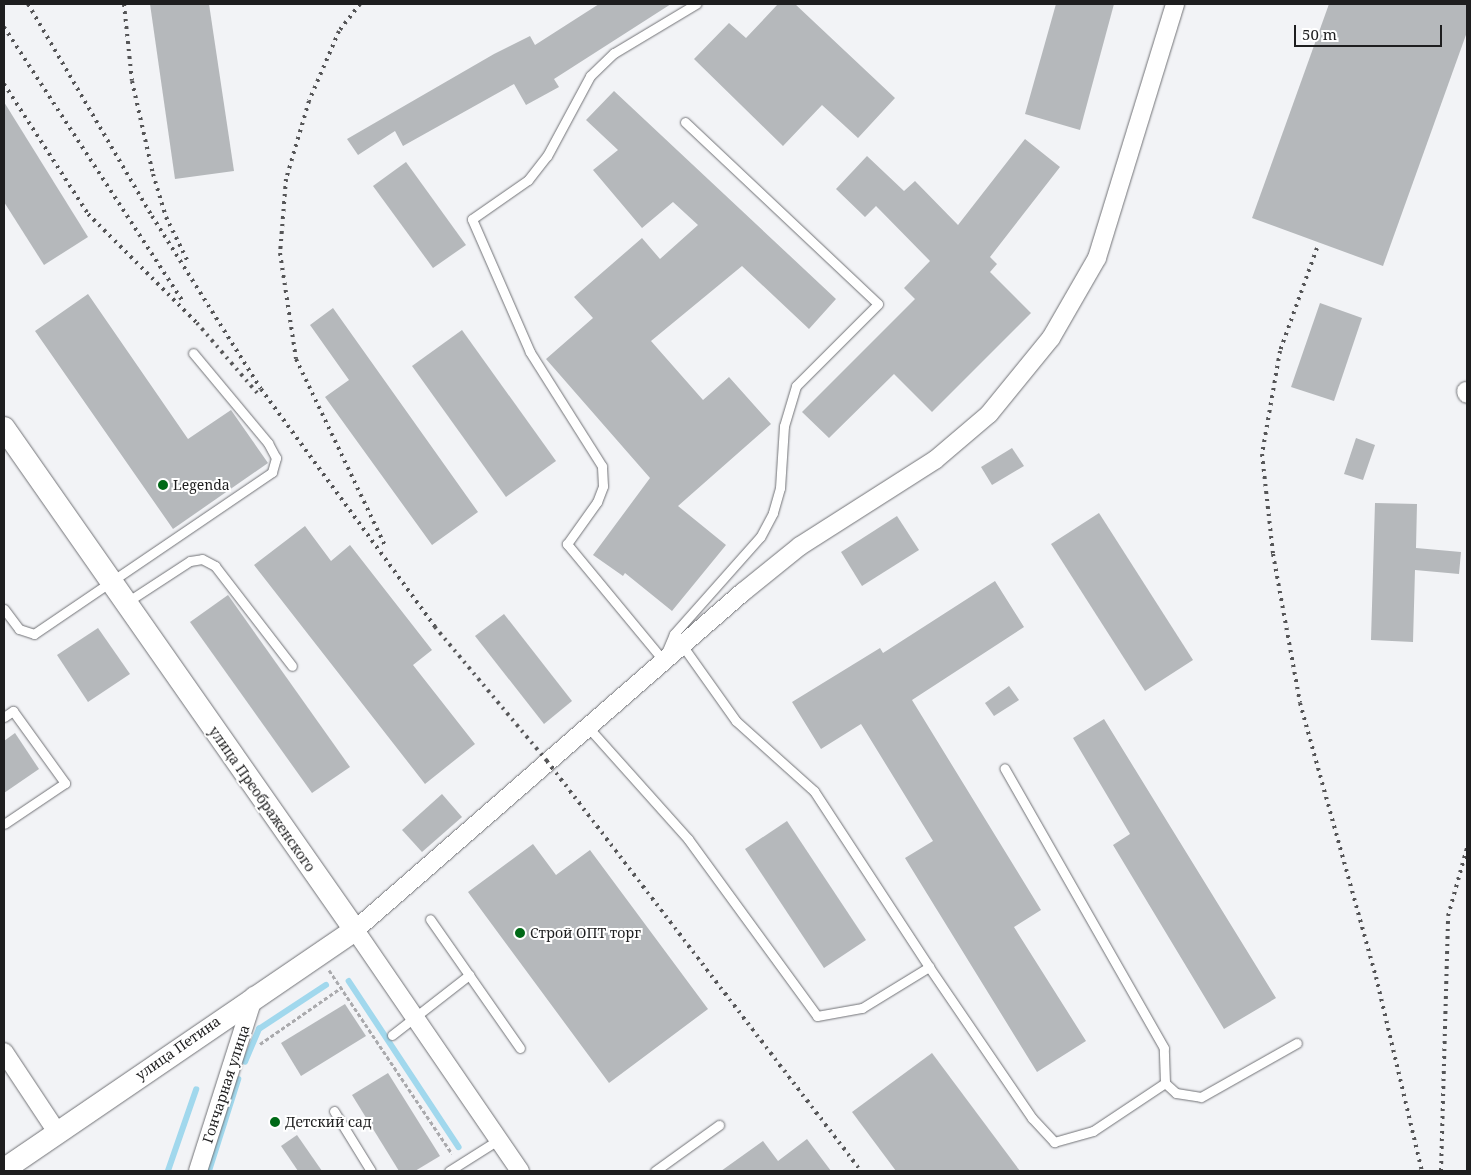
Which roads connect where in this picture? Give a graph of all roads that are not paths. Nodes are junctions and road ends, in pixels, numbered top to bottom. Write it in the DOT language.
graph roads {
  1 [pos="696,4"];
  2 [pos="1175,4"];
  3 [pos="685,122"];
  4 [pos="193,353"];
  5 [pos="4,428"];
  6 [pos="110,582"];
  7 [pos="125,604"];
  8 [pos="4,609"];
  9 [pos="682,645"];
  10 [pos="664,660"];
  11 [pos="292,666"];
  12 [pos="4,717"];
  13 [pos="587,726"];
  14 [pos="1004,768"];
  15 [pos="4,824"];
  16 [pos="430,919"];
  17 [pos="355,930"];
  18 [pos="929,967"];
  19 [pos="469,975"];
  20 [pos="254,996"];
  21 [pos="414,1018"];
  22 [pos="392,1035"];
  23 [pos="1297,1043"];
  24 [pos="520,1048"];
  25 [pos="4,1052"];
  26 [pos="1165,1083"];
  27 [pos="334,1111"];
  28 [pos="719,1125"];
  29 [pos="57,1132"];
  30 [pos="498,1140"];
  31 [pos="4,1169"];
  32 [pos="198,1171"];
  33 [pos="371,1171"];
  34 [pos="448,1171"];
  35 [pos="520,1171"];
  36 [pos="655,1171"];
  1 -- 10 [label="lane"];
  2 -- 9 [label="street"];
  3 -- 10 [label="lane"];
  4 -- 6 [label="lane"];
  5 -- 6 [label="street, улица Преображенского"];
  6 -- 7 [label="street, улица Преображенского"];
  6 -- 8 [label="lane"];
  7 -- 11 [label="lane"];
  7 -- 17 [label="street, улица Преображенского"];
  9 -- 10 [label="street"];
  9 -- 18 [label="lane"];
  10 -- 13 [label="street"];
  12 -- 15 [label="lane"];
  13 -- 17 [label="street"];
  13 -- 18 [label="lane"];
  14 -- 26 [label="lane"];
  16 -- 19 [label="lane"];
  17 -- 20 [label="street, улица Петина"];
  17 -- 21 [label="street, улица Преображенского"];
  18 -- 26 [label="lane"];
  19 -- 21 [label="lane"];
  19 -- 24 [label="lane"];
  20 -- 29 [label="street, улица Петина"];
  20 -- 32 [label="street, Гончарная улица"];
  21 -- 22 [label="lane"];
  21 -- 30 [label="street, улица Преображенского"];
  23 -- 26 [label="lane"];
  25 -- 29 [label="street"];
  27 -- 33 [label="lane"];
  28 -- 36 [label="lane"];
  29 -- 31 [label="street, улица Петина"];
  30 -- 34 [label="lane"];
  30 -- 35 [label="street, улица Преображенского"];
}
